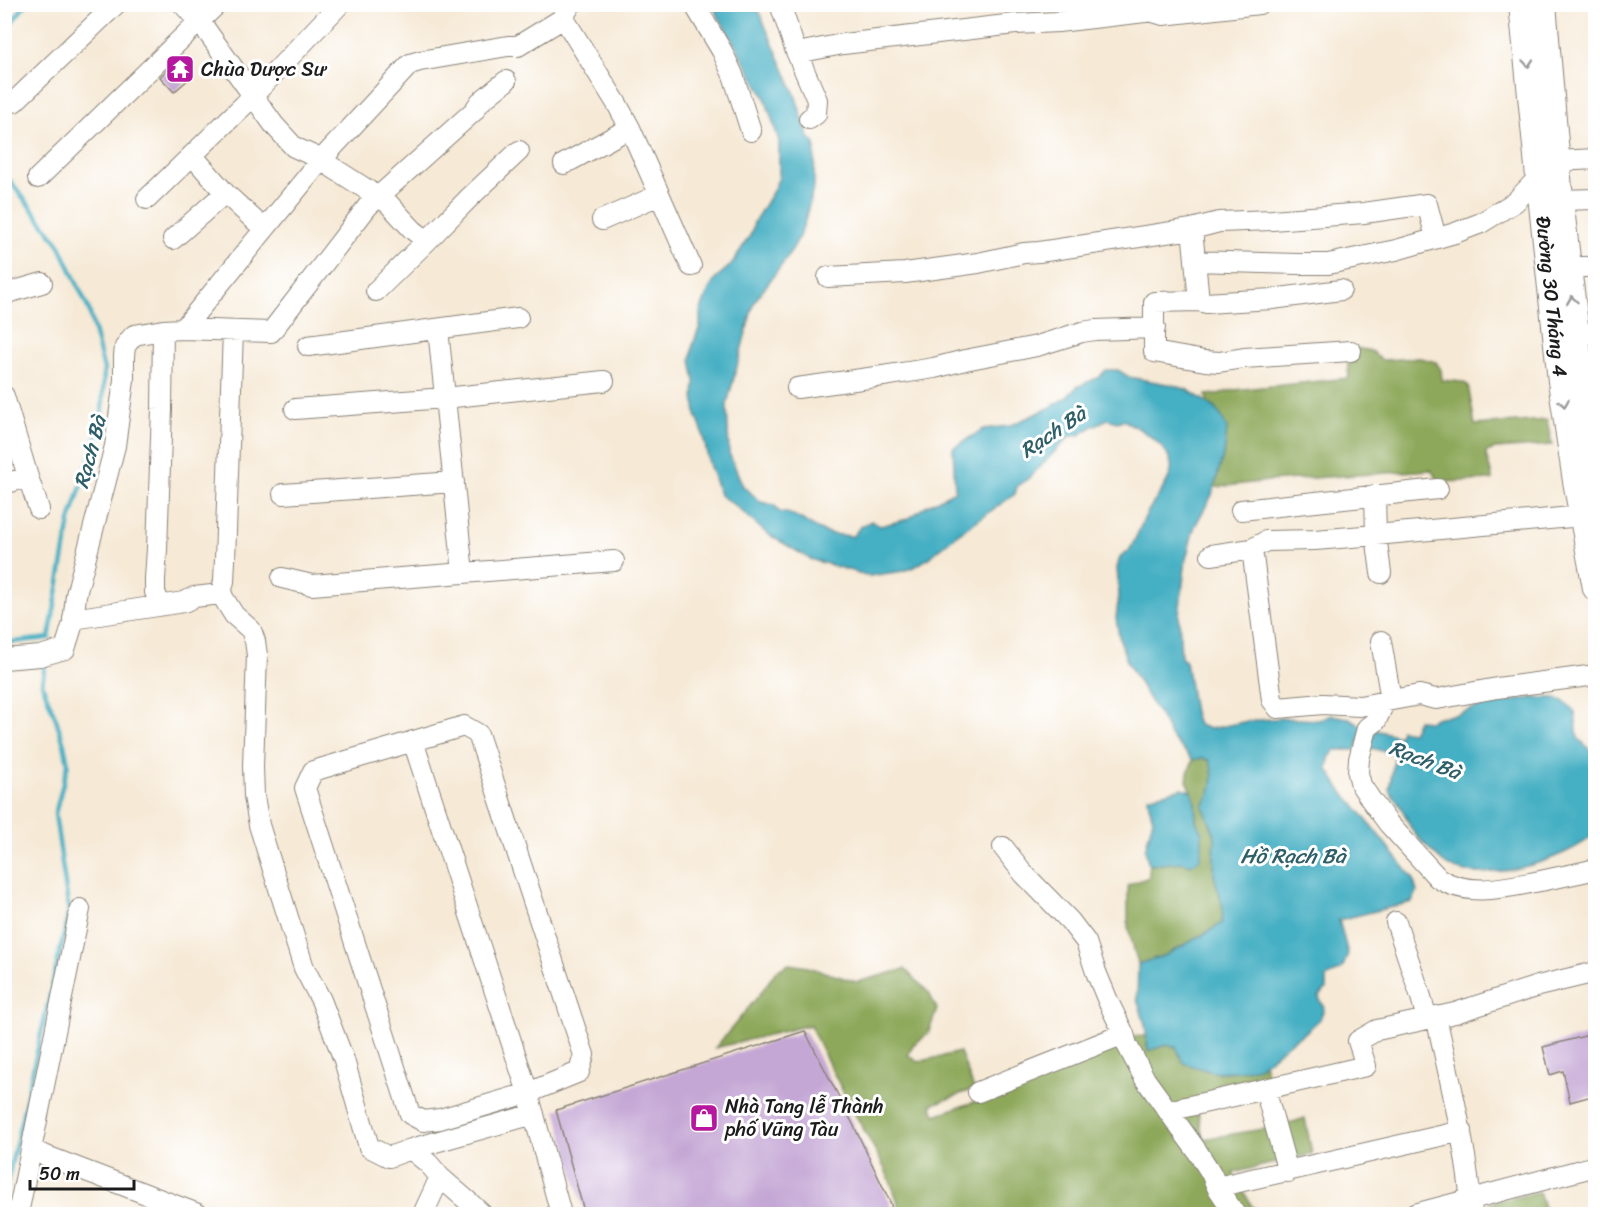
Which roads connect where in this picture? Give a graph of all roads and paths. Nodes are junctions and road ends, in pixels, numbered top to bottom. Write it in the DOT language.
graph roads {
  1 [pos="116,4"];
  2 [pos="183,4"];
  3 [pos="217,4"];
  4 [pos="340,4"];
  5 [pos="694,4"];
  6 [pos="780,4"];
  7 [pos="1260,4"];
  8 [pos="1522,4"];
  9 [pos="1543,4"];
  10 [pos="1154,8"];
  11 [pos="567,11"];
  12 [pos="199,23"];
  13 [pos="797,53"];
  14 [pos="506,81"];
  15 [pos="253,96"];
  16 [pos="14,102"];
  17 [pos="809,119"];
  18 [pos="630,128"];
  19 [pos="751,131"];
  20 [pos="519,151"];
  21 [pos="192,155"];
  22 [pos="1596,159"];
  23 [pos="321,160"];
  24 [pos="564,164"];
  25 [pos="38,178"];
  26 [pos="1547,180"];
  27 [pos="225,193"];
  28 [pos="659,195"];
  29 [pos="377,196"];
  30 [pos="147,199"];
  31 [pos="1596,200"];
  32 [pos="603,220"];
  33 [pos="264,229"];
  34 [pos="1192,229"];
  35 [pos="1436,238"];
  36 [pos="173,239"];
  37 [pos="427,241"];
  38 [pos="1195,261"];
  39 [pos="691,266"];
  40 [pos="1568,267"];
  41 [pos="1596,267"];
  42 [pos="828,277"];
  43 [pos="42,283"];
  44 [pos="1341,290"];
  45 [pos="376,291"];
  46 [pos="4,294"];
  47 [pos="1199,301"];
  48 [pos="518,318"];
  49 [pos="1155,328"];
  50 [pos="183,329"];
  51 [pos="438,329"];
  52 [pos="163,330"];
  53 [pos="233,331"];
  54 [pos="1586,333"];
  55 [pos="308,346"];
  56 [pos="1351,351"];
  57 [pos="1569,364"];
  58 [pos="604,381"];
  59 [pos="797,388"];
  60 [pos="1588,389"];
  61 [pos="4,396"];
  62 [pos="445,398"];
  63 [pos="295,409"];
  64 [pos="1593,454"];
  65 [pos="28,477"];
  66 [pos="454,482"];
  67 [pos="1596,483"];
  68 [pos="4,484"];
  69 [pos="1438,489"];
  70 [pos="283,494"];
  71 [pos="1375,495"];
  72 [pos="39,509"];
  73 [pos="1241,510"];
  74 [pos="1589,516"];
  75 [pos="1376,535"];
  76 [pos="1252,549"];
  77 [pos="1211,555"];
  78 [pos="614,561"];
  79 [pos="463,573"];
  80 [pos="1381,573"];
  81 [pos="282,578"];
  82 [pos="1596,588"];
  83 [pos="221,594"];
  84 [pos="160,605"];
  85 [pos="73,619"];
  86 [pos="1381,641"];
  87 [pos="4,659"];
  88 [pos="1596,675"];
  89 [pos="1388,701"];
  90 [pos="413,741"];
  91 [pos="1002,847"];
  92 [pos="1596,869"];
  93 [pos="80,909"];
  94 [pos="1396,922"];
  95 [pos="1596,972"];
  96 [pos="1431,1017"];
  97 [pos="1124,1034"];
  98 [pos="1265,1089"];
  99 [pos="978,1092"];
  100 [pos="528,1093"];
  101 [pos="1168,1111"];
  102 [pos="534,1114"];
  103 [pos="1462,1131"];
  104 [pos="411,1149"];
  105 [pos="31,1150"];
  106 [pos="1596,1166"];
  107 [pos="1288,1172"];
  108 [pos="440,1178"];
  109 [pos="1217,1188"];
  110 [pos="1472,1207"];
  111 [pos="18,1215"];
  112 [pos="198,1215"];
  113 [pos="423,1215"];
  114 [pos="482,1215"];
  115 [pos="561,1215"];
  116 [pos="1235,1215"];
  117 [pos="1415,1215"];
  1 -- 16 [label="street"];
  2 -- 12 [label="street"];
  3 -- 12 [label="street"];
  4 -- 15 [label="street"];
  5 -- 19 [label="street"];
  6 -- 13 [label="street"];
  7 -- 10 [label="street"];
  8 -- 26 [label="main road, Đường 30 Tháng 4, one-way"];
  9 -- 26 [label="main road, Đường 30 Tháng 4"];
  10 -- 13 [label="street"];
  11 -- 18 [label="street"];
  11 -- 23 [label="street"];
  12 -- 15 [label="street"];
  12 -- 25 [label="street"];
  13 -- 17 [label="street"];
  14 -- 29 [label="street"];
  15 -- 21 [label="street"];
  15 -- 23 [label="street"];
  18 -- 24 [label="street"];
  18 -- 28 [label="street"];
  20 -- 37 [label="street"];
  21 -- 27 [label="street"];
  21 -- 30 [label="street"];
  22 -- 26 [label="street"];
  23 -- 29 [label="street"];
  23 -- 33 [label="street"];
  26 -- 31 [label="street"];
  26 -- 35 [label="street"];
  26 -- 40 [label="main road, Đường 30 Tháng 4"];
  26 -- 57 [label="main road, Đường 30 Tháng 4"];
  27 -- 33 [label="street"];
  27 -- 36 [label="street"];
  28 -- 32 [label="street"];
  28 -- 39 [label="street"];
  29 -- 37 [label="street"];
  29 -- 53 [label="street"];
  33 -- 50 [label="street"];
  34 -- 35 [label="street"];
  34 -- 38 [label="street"];
  34 -- 42 [label="street"];
  35 -- 38 [label="street"];
  37 -- 45 [label="street"];
  38 -- 47 [label="street"];
  40 -- 41 [label="street"];
  54 -- 40 [label="main road, Đường 30 Tháng 4, one-way"];
  43 -- 46 [label="street"];
  44 -- 47 [label="street"];
  47 -- 49 [label="street"];
  48 -- 51 [label="street"];
  49 -- 56 [label="street"];
  49 -- 59 [label="street"];
  50 -- 52 [label="street"];
  50 -- 53 [label="street"];
  51 -- 55 [label="street"];
  51 -- 62 [label="street"];
  52 -- 84 [label="street"];
  52 -- 85 [label="street"];
  53 -- 83 [label="street"];
  54 -- 57 [label="main road, Đường 30 Tháng 4"];
  57 -- 60 [label="main road, Đường 30 Tháng 4"];
  57 -- 74 [label="main road, Đường 30 Tháng 4, one-way"];
  58 -- 62 [label="street"];
  60 -- 64 [label="main road, Đường 30 Tháng 4"];
  61 -- 65 [label="street"];
  62 -- 63 [label="street"];
  62 -- 66 [label="street"];
  64 -- 67 [label="main road, Đường 30 Tháng 4"];
  65 -- 68 [label="street"];
  65 -- 72 [label="street"];
  66 -- 70 [label="street"];
  66 -- 79 [label="street"];
  69 -- 71 [label="street"];
  71 -- 73 [label="street"];
  71 -- 75 [label="street"];
  74 -- 75 [label="street"];
  74 -- 82 [label="main road, Đường 30 Tháng 4"];
  75 -- 76 [label="street"];
  75 -- 80 [label="street"];
  76 -- 77 [label="street"];
  76 -- 89 [label="street"];
  78 -- 79 [label="street"];
  79 -- 81 [label="street"];
  83 -- 84 [label="street"];
  83 -- 104 [label="street"];
  84 -- 85 [label="street"];
  85 -- 87 [label="street"];
  86 -- 89 [label="street"];
  88 -- 89 [label="street"];
  89 -- 92 [label="street"];
  90 -- 100 [label="street"];
  90 -- 100 [label="street"];
  90 -- 100 [label="street"];
  91 -- 97 [label="street"];
  93 -- 105 [label="street"];
  94 -- 96 [label="street"];
  95 -- 96 [label="street"];
  96 -- 98 [label="street"];
  96 -- 103 [label="street"];
  97 -- 99 [label="street"];
  97 -- 101 [label="street"];
  98 -- 101 [label="street"];
  98 -- 107 [label="street"];
  100 -- 102 [label="street"];
  101 -- 109 [label="street"];
  102 -- 104 [label="street"];
  102 -- 115 [label="street"];
  103 -- 107 [label="street"];
  103 -- 110 [label="street"];
  104 -- 108 [label="street"];
  105 -- 111 [label="street"];
  105 -- 112 [label="street"];
  106 -- 110 [label="street"];
  107 -- 109 [label="street"];
  108 -- 113 [label="street"];
  108 -- 114 [label="street"];
  109 -- 116 [label="street"];
  110 -- 117 [label="street"];
}
